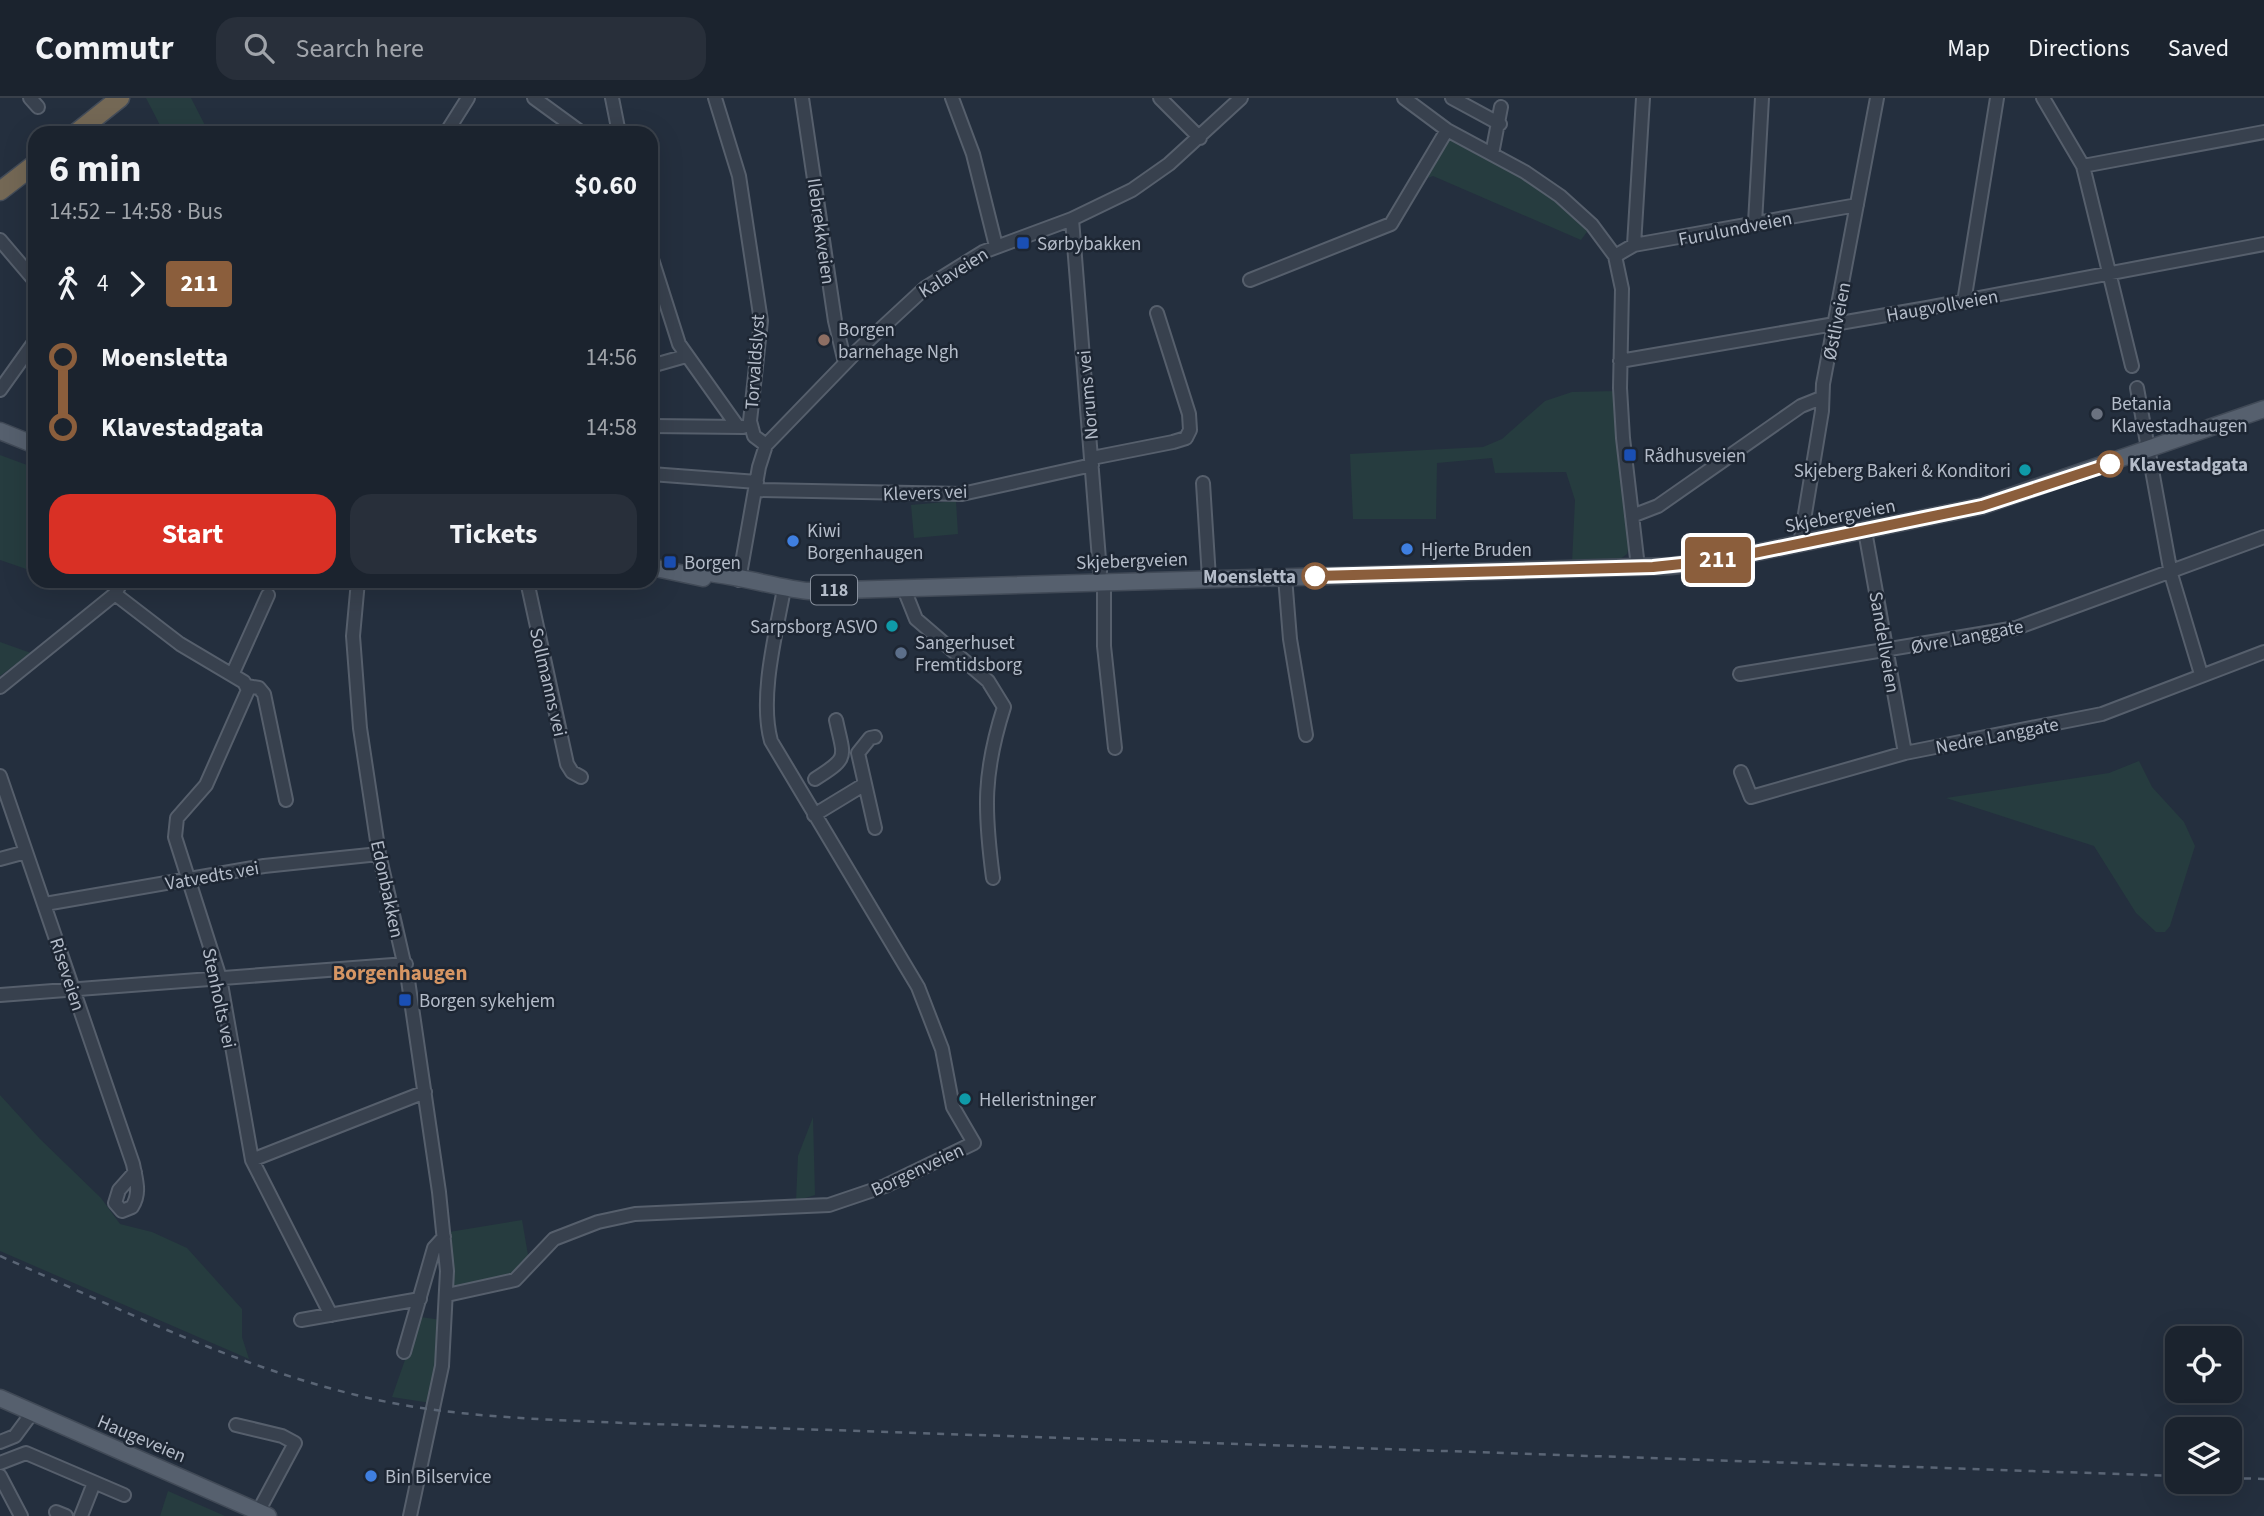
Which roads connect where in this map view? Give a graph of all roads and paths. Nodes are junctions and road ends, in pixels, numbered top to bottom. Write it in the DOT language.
graph roads {
  1 [pos="120,98"];
  2 [pos="468,98"];
  3 [pos="534,98"];
  4 [pos="612,98"];
  5 [pos="719,98"];
  6 [pos="802,98"];
  7 [pos="952,98"];
  8 [pos="1160,98"];
  9 [pos="1241,98"];
  10 [pos="1404,98"];
  11 [pos="1452,98"];
  12 [pos="1643,98"];
  13 [pos="1762,98"];
  14 [pos="1877,98"];
  15 [pos="1997,98"];
  16 [pos="2043,98"];
  17 [pos="1501,107"];
  18 [pos="1500,124"];
  19 [pos="85,126"];
  20 [pos="450,126"];
  21 [pos="572,126"];
  22 [pos="618,126"];
  23 [pos="1447,130"];
  24 [pos="2264,132"];
  25 [pos="1200,138"];
  26 [pos="1492,154"];
  27 [pos="2083,166"];
  28 [pos="28,169"];
  29 [pos="0,191"];
  30 [pos="1857,205"];
  31 [pos="1072,219"];
  32 [pos="1755,223"];
  33 [pos="0,240"];
  34 [pos="2264,244"];
  35 [pos="1633,245"];
  36 [pos="996,246"];
  37 [pos="1615,256"];
  38 [pos="2108,272"];
  39 [pos="28,273"];
  40 [pos="658,279"];
  41 [pos="1250,280"];
  42 [pos="1964,302"];
  43 [pos="1157,313"];
  44 [pos="1836,323"];
  45 [pos="28,351"];
  46 [pos="686,356"];
  47 [pos="1620,361"];
  48 [pos="845,363"];
  49 [pos="658,364"];
  50 [pos="2132,366"];
  51 [pos="2137,388"];
  52 [pos="0,390"];
  53 [pos="1821,398"];
  54 [pos="2264,409"];
  55 [pos="658,426"];
  56 [pos="744,427"];
  57 [pos="0,431"];
  58 [pos="28,442"];
  59 [pos="766,445"];
  60 [pos="2149,450"];
  61 [pos="1092,461"];
  62 [pos="658,475"];
  63 [pos="1203,483"];
  64 [pos="756,486"];
  65 [pos="1632,516"];
  66 [pos="1865,531"];
  67 [pos="2264,537"];
  68 [pos="1800,544"];
  69 [pos="1638,567"];
  70 [pos="658,568"];
  71 [pos="2171,574"];
  72 [pos="1102,577"];
  73 [pos="1285,577"];
  74 [pos="1209,579"];
  75 [pos="738,580"];
  76 [pos="118,588"];
  77 [pos="357,588"];
  78 [pos="529,588"];
  79 [pos="784,589"];
  80 [pos="904,589"];
  81 [pos="115,594"];
  82 [pos="268,595"];
  83 [pos="1885,652"];
  84 [pos="2264,652"];
  85 [pos="1740,674"];
  86 [pos="2201,674"];
  87 [pos="232,675"];
  88 [pos="247,686"];
  89 [pos="0,687"];
  90 [pos="836,720"];
  91 [pos="1306,735"];
  92 [pos="875,737"];
  93 [pos="1115,748"];
  94 [pos="1905,753"];
  95 [pos="1741,772"];
  96 [pos="0,776"];
  97 [pos="582,777"];
  98 [pos="816,779"];
  99 [pos="865,784"];
  100 [pos="286,800"];
  101 [pos="814,815"];
  102 [pos="875,828"];
  103 [pos="26,852"];
  104 [pos="379,854"];
  105 [pos="0,859"];
  106 [pos="189,878"];
  107 [pos="993,878"];
  108 [pos="45,904"];
  109 [pos="405,964"];
  110 [pos="219,978"];
  111 [pos="73,989"];
  112 [pos="0,995"];
  113 [pos="425,1092"];
  114 [pos="252,1160"];
  115 [pos="135,1172"];
  116 [pos="444,1237"];
  117 [pos="447,1295"];
  118 [pos="420,1300"];
  119 [pos="331,1315"];
  120 [pos="301,1320"];
  121 [pos="404,1352"];
  122 [pos="0,1398"];
  123 [pos="32,1413"];
  124 [pos="236,1425"];
  125 [pos="0,1442"];
  126 [pos="0,1463"];
  127 [pos="0,1476"];
  128 [pos="94,1483"];
  129 [pos="124,1495"];
  130 [pos="263,1514"];
  131 [pos="21,1516"];
  132 [pos="81,1516"];
  133 [pos="410,1516"];
  1 -- 19 [label="highway"];
  2 -- 20 [label="street"];
  3 -- 21 [label="street"];
  4 -- 22 [label="street"];
  5 -- 56 [label="street, Torvaldslyst"];
  6 -- 48 [label="street, Ilebrekkveien"];
  7 -- 36 [label="street"];
  8 -- 25 [label="street"];
  9 -- 25 [label="street, Kalaveien"];
  10 -- 23 [label="street"];
  11 -- 18 [label="street"];
  12 -- 35 [label="street"];
  13 -- 32 [label="street"];
  14 -- 30 [label="street, Østliveien"];
  15 -- 42 [label="street"];
  16 -- 27 [label="street"];
  17 -- 18 [label="street"];
  18 -- 26 [label="street"];
  23 -- 26 [label="street"];
  23 -- 41 [label="street"];
  24 -- 27 [label="street"];
  25 -- 31 [label="street, Kalaveien"];
  26 -- 37 [label="street"];
  27 -- 38 [label="street"];
  28 -- 29 [label="highway"];
  30 -- 32 [label="street, Furulundveien"];
  30 -- 44 [label="street, Østliveien"];
  31 -- 36 [label="street, Kalaveien"];
  31 -- 61 [label="street, Norums vei"];
  32 -- 35 [label="street, Furulundveien"];
  33 -- 39 [label="street"];
  34 -- 38 [label="street, Haugvollveien"];
  35 -- 37 [label="street, Furulundveien"];
  36 -- 48 [label="street, Kalaveien"];
  37 -- 47 [label="street"];
  38 -- 42 [label="street, Haugvollveien"];
  38 -- 50 [label="street"];
  40 -- 46 [label="street"];
  42 -- 44 [label="street, Haugvollveien"];
  43 -- 61 [label="street, Klevers vei"];
  44 -- 47 [label="street, Haugvollveien"];
  44 -- 53 [label="street, Østliveien"];
  45 -- 52 [label="street"];
  46 -- 49 [label="street"];
  46 -- 56 [label="street"];
  47 -- 65 [label="street"];
  48 -- 59 [label="street, Kalaveien"];
  51 -- 60 [label="street"];
  53 -- 65 [label="street"];
  53 -- 68 [label="street, Østliveien"];
  54 -- 60 [label="main road, Skjebergveien / 118"];
  55 -- 56 [label="street"];
  56 -- 59 [label="street, Torvaldslyst"];
  57 -- 58 [label="main road"];
  59 -- 64 [label="street"];
  60 -- 66 [label="main road, Skjebergveien / 118"];
  60 -- 71 [label="street"];
  61 -- 64 [label="street, Klevers vei"];
  61 -- 72 [label="street, Norums vei"];
  62 -- 64 [label="street, Klevers vei"];
  63 -- 74 [label="street"];
  64 -- 75 [label="street"];
  65 -- 69 [label="street"];
  66 -- 68 [label="main road, Skjebergveien / 118"];
  66 -- 83 [label="street, Sandellveien"];
  67 -- 71 [label="street, Øvre Langgate"];
  68 -- 69 [label="main road, Skjebergveien / 118"];
  69 -- 73 [label="main road, Skjebergveien / 118"];
  70 -- 75 [label="main road, Skjebergveien / 118"];
  71 -- 83 [label="street, Øvre Langgate"];
  71 -- 86 [label="street"];
  72 -- 74 [label="main road, Skjebergveien / 118"];
  72 -- 80 [label="main road, Skjebergveien / 118"];
  72 -- 93 [label="street, Norums vei"];
  73 -- 74 [label="main road, Skjebergveien / 118"];
  73 -- 91 [label="street"];
  75 -- 79 [label="main road, Skjebergveien / 118"];
  76 -- 81 [label="street"];
  77 -- 104 [label="street, Edonbakken"];
  78 -- 97 [label="street, Sollmanns vei"];
  79 -- 80 [label="main road, Skjebergveien / 118"];
  79 -- 101 [label="street, Borgenveien"];
  80 -- 107 [label="street"];
  81 -- 87 [label="street"];
  81 -- 89 [label="street"];
  82 -- 87 [label="street"];
  83 -- 85 [label="street, Øvre Langgate"];
  83 -- 94 [label="street, Sandellveien"];
  84 -- 86 [label="street, Nedre Langgate"];
  86 -- 94 [label="street, Nedre Langgate"];
  87 -- 88 [label="street"];
  88 -- 100 [label="street"];
  88 -- 106 [label="street, Stenholts vei"];
  90 -- 98 [label="street"];
  92 -- 99 [label="street"];
  94 -- 95 [label="street, Nedre Langgate"];
  96 -- 103 [label="street, Riseveien"];
  99 -- 101 [label="street"];
  99 -- 102 [label="street"];
  101 -- 117 [label="street, Borgenveien"];
  103 -- 105 [label="street"];
  103 -- 108 [label="street, Riseveien"];
  104 -- 106 [label="street, Vatvedts vei"];
  104 -- 109 [label="street, Edonbakken"];
  106 -- 108 [label="street, Vatvedts vei"];
  106 -- 110 [label="street, Stenholts vei"];
  108 -- 111 [label="street, Riseveien"];
  109 -- 110 [label="street"];
  109 -- 113 [label="street, Edonbakken"];
  110 -- 111 [label="street"];
  110 -- 114 [label="street, Stenholts vei"];
  111 -- 112 [label="street"];
  111 -- 115 [label="street, Riseveien"];
  113 -- 114 [label="street"];
  113 -- 116 [label="street, Edonbakken"];
  114 -- 119 [label="street, Stenholts vei"];
  116 -- 117 [label="street, Edonbakken"];
  116 -- 118 [label="street"];
  117 -- 133 [label="street, Edonbakken"];
  118 -- 119 [label="street"];
  118 -- 121 [label="street"];
  119 -- 120 [label="street"];
  122 -- 123 [label="main road, Haugeveien"];
  123 -- 125 [label="street"];
  123 -- 130 [label="main road, Haugeveien"];
  124 -- 130 [label="street"];
  126 -- 128 [label="street"];
  127 -- 131 [label="street"];
  128 -- 129 [label="street"];
  128 -- 132 [label="street"];
}
